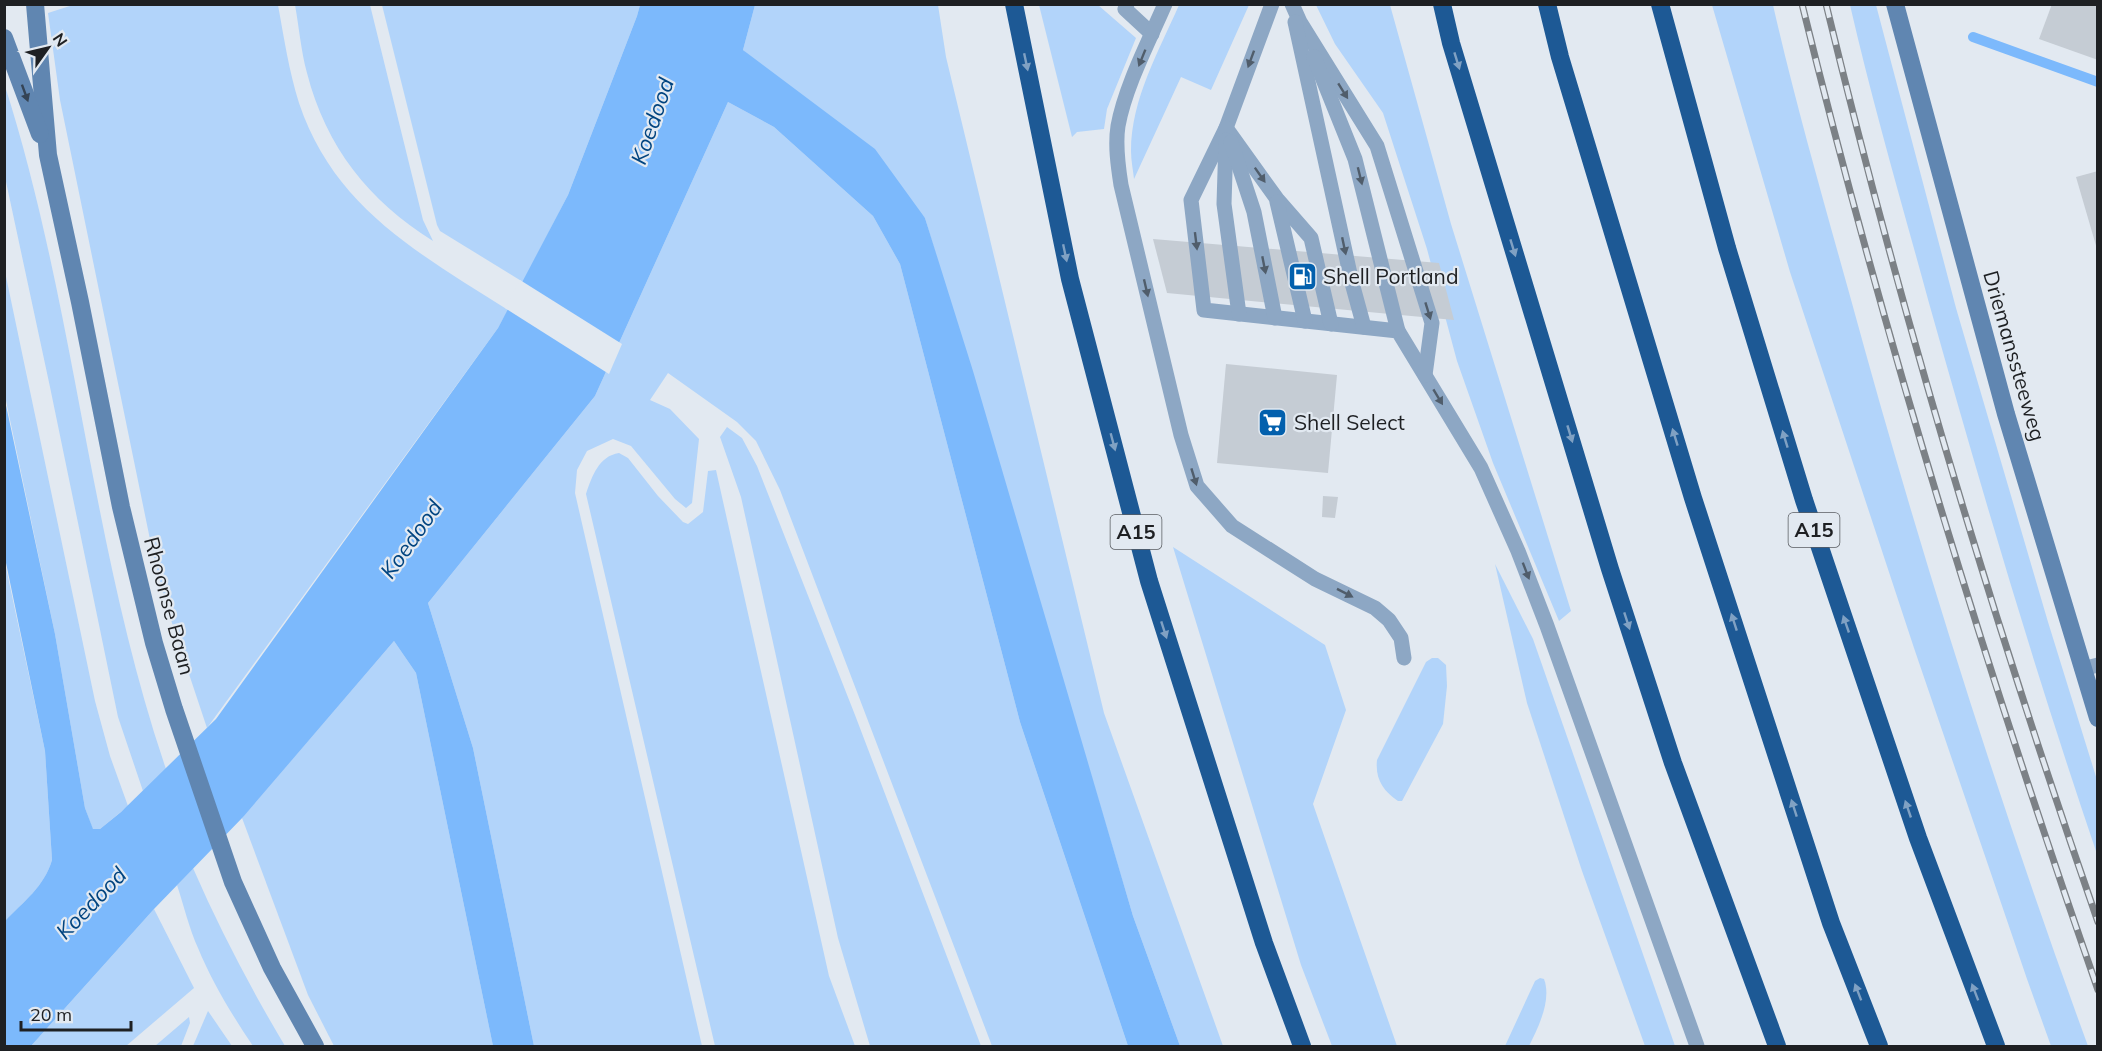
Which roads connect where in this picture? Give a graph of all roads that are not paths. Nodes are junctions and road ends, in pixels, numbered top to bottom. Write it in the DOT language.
graph roads {
  1 [pos="35,4"];
  2 [pos="1014,4"];
  3 [pos="1166,4"];
  4 [pos="1272,4"];
  5 [pos="1292,4"];
  6 [pos="1442,4"];
  7 [pos="1546,4"];
  8 [pos="1660,4"];
  9 [pos="1895,4"];
  10 [pos="1125,6"];
  11 [pos="1152,34"];
  12 [pos="4,38"];
  13 [pos="1226,128"];
  14 [pos="48,155"];
  15 [pos="1277,199"];
  16 [pos="1239,314"];
  17 [pos="1275,318"];
  18 [pos="1305,321"];
  19 [pos="1331,324"];
  20 [pos="1364,327"];
  21 [pos="1398,331"];
  22 [pos="1425,375"];
  23 [pos="1404,658"];
  24 [pos="2090,667"];
  25 [pos="2097,718"];
  26 [pos="315,1047"];
  27 [pos="1302,1047"];
  28 [pos="1697,1047"];
  29 [pos="1777,1047"];
  30 [pos="1879,1047"];
  31 [pos="1996,1047"];
  1 -- 14 [label="main road, Rhoonse Baan"];
  2 -- 27 [label="highway, A15, one-way"];
  3 -- 11 [label="lane"];
  4 -- 13 [label="lane, one-way"];
  5 -- 20 [label="lane, one-way"];
  5 -- 21 [label="lane, one-way"];
  5 -- 22 [label="lane, one-way"];
  6 -- 29 [label="highway, one-way"];
  30 -- 7 [label="highway, one-way"];
  31 -- 8 [label="highway, A15, one-way"];
  9 -- 24 [label="main road, Driemanssteeweg"];
  10 -- 11 [label="lane"];
  11 -- 23 [label="lane, one-way"];
  12 -- 14 [label="main road, Rhoonse Baan, one-way"];
  13 -- 15 [label="lane, one-way"];
  13 -- 16 [label="lane"];
  13 -- 16 [label="lane, one-way"];
  13 -- 17 [label="lane, one-way"];
  14 -- 26 [label="main road, Rhoonse Baan"];
  15 -- 18 [label="lane"];
  15 -- 19 [label="lane"];
  16 -- 17 [label="lane"];
  17 -- 18 [label="lane"];
  18 -- 19 [label="lane"];
  19 -- 20 [label="lane"];
  20 -- 21 [label="lane"];
  21 -- 22 [label="lane"];
  22 -- 28 [label="lane, one-way"];
  24 -- 25 [label="main road, Driemanssteeweg"];
}
